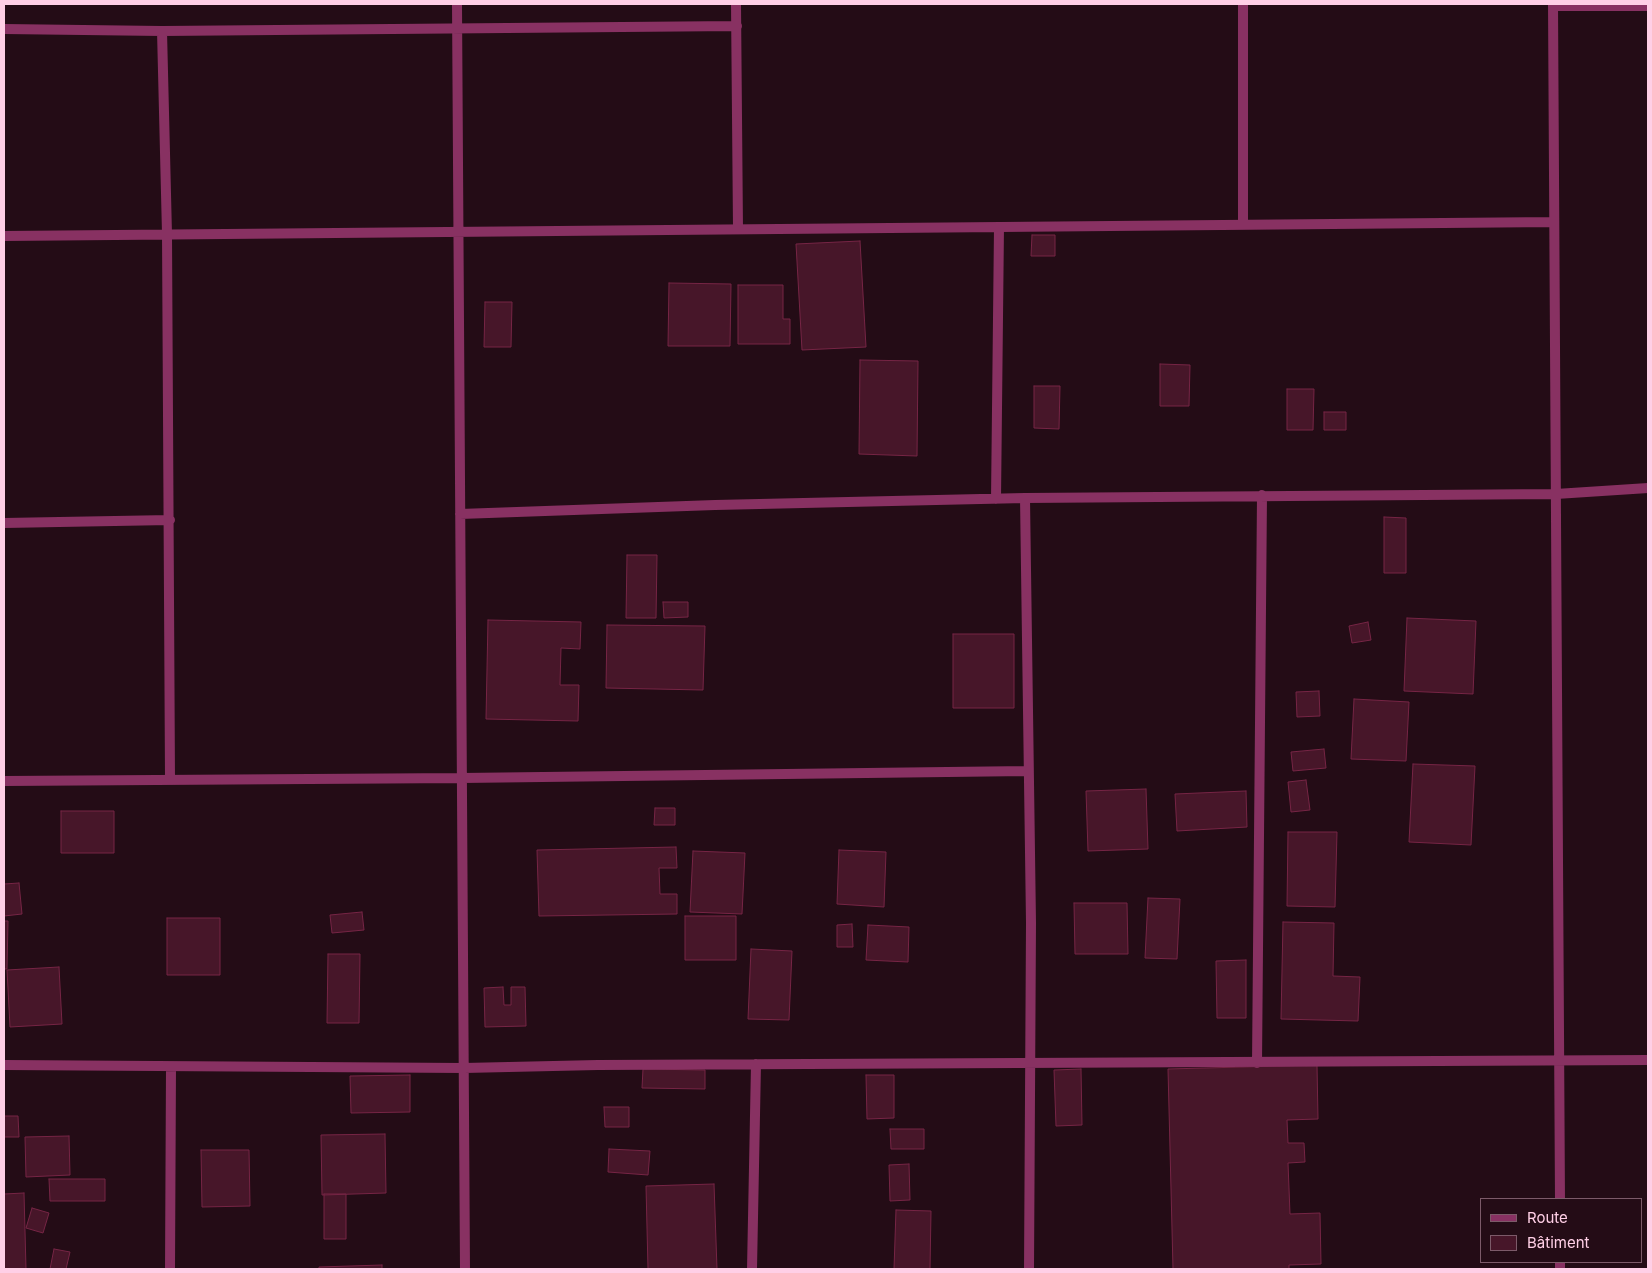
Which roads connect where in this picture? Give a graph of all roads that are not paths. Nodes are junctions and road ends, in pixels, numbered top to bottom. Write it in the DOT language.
graph roads {
  1 [pos="457,4"];
  2 [pos="736,4"];
  3 [pos="1243,4"];
  4 [pos="1553,5"];
  5 [pos="1648,6"];
  6 [pos="736,26"];
  7 [pos="4,29"];
  8 [pos="457,30"];
  9 [pos="162,31"];
  10 [pos="1554,222"];
  11 [pos="1243,225"];
  12 [pos="999,227"];
  13 [pos="738,229"];
  14 [pos="458,232"];
  15 [pos="167,234"];
  16 [pos="4,236"];
  17 [pos="1648,488"];
  18 [pos="1556,494"];
  19 [pos="1262,495"];
  20 [pos="996,498"];
  21 [pos="1025,498"];
  22 [pos="460,514"];
  23 [pos="170,520"];
  24 [pos="4,523"];
  25 [pos="1028,771"];
  26 [pos="462,778"];
  27 [pos="170,780"];
  28 [pos="4,781"];
  29 [pos="1648,1060"];
  30 [pos="1559,1061"];
  31 [pos="756,1064"];
  32 [pos="1030,1064"];
  33 [pos="1257,1064"];
  34 [pos="4,1065"];
  35 [pos="171,1067"];
  36 [pos="464,1068"];
  37 [pos="1560,1198"];
  38 [pos="170,1269"];
  39 [pos="465,1269"];
  40 [pos="752,1269"];
  41 [pos="1029,1269"];
  1 -- 8 [label="street"];
  2 -- 6 [label="street"];
  3 -- 11 [label="street"];
  4 -- 5 [label="street"];
  4 -- 10 [label="street"];
  6 -- 8 [label="street"];
  6 -- 13 [label="street"];
  7 -- 9 [label="street"];
  8 -- 9 [label="street"];
  8 -- 14 [label="street"];
  9 -- 15 [label="street"];
  10 -- 11 [label="street"];
  10 -- 18 [label="street"];
  11 -- 12 [label="street"];
  12 -- 13 [label="street"];
  12 -- 20 [label="street"];
  13 -- 14 [label="street"];
  14 -- 15 [label="street"];
  14 -- 22 [label="street"];
  15 -- 16 [label="street"];
  15 -- 23 [label="street"];
  17 -- 18 [label="street"];
  18 -- 19 [label="street"];
  18 -- 30 [label="street"];
  19 -- 21 [label="street"];
  19 -- 33 [label="street"];
  20 -- 21 [label="street"];
  20 -- 22 [label="street"];
  21 -- 25 [label="street"];
  22 -- 26 [label="street"];
  23 -- 24 [label="street"];
  23 -- 27 [label="street"];
  25 -- 26 [label="street"];
  25 -- 32 [label="street"];
  26 -- 27 [label="street"];
  26 -- 36 [label="street"];
  27 -- 28 [label="street"];
  29 -- 30 [label="street"];
  30 -- 33 [label="street"];
  30 -- 37 [label="street"];
  31 -- 32 [label="street"];
  31 -- 36 [label="street"];
  31 -- 40 [label="street"];
  32 -- 33 [label="street"];
  32 -- 41 [label="street"];
  34 -- 35 [label="street"];
  35 -- 36 [label="street"];
  35 -- 38 [label="street"];
  36 -- 39 [label="street"];
}
